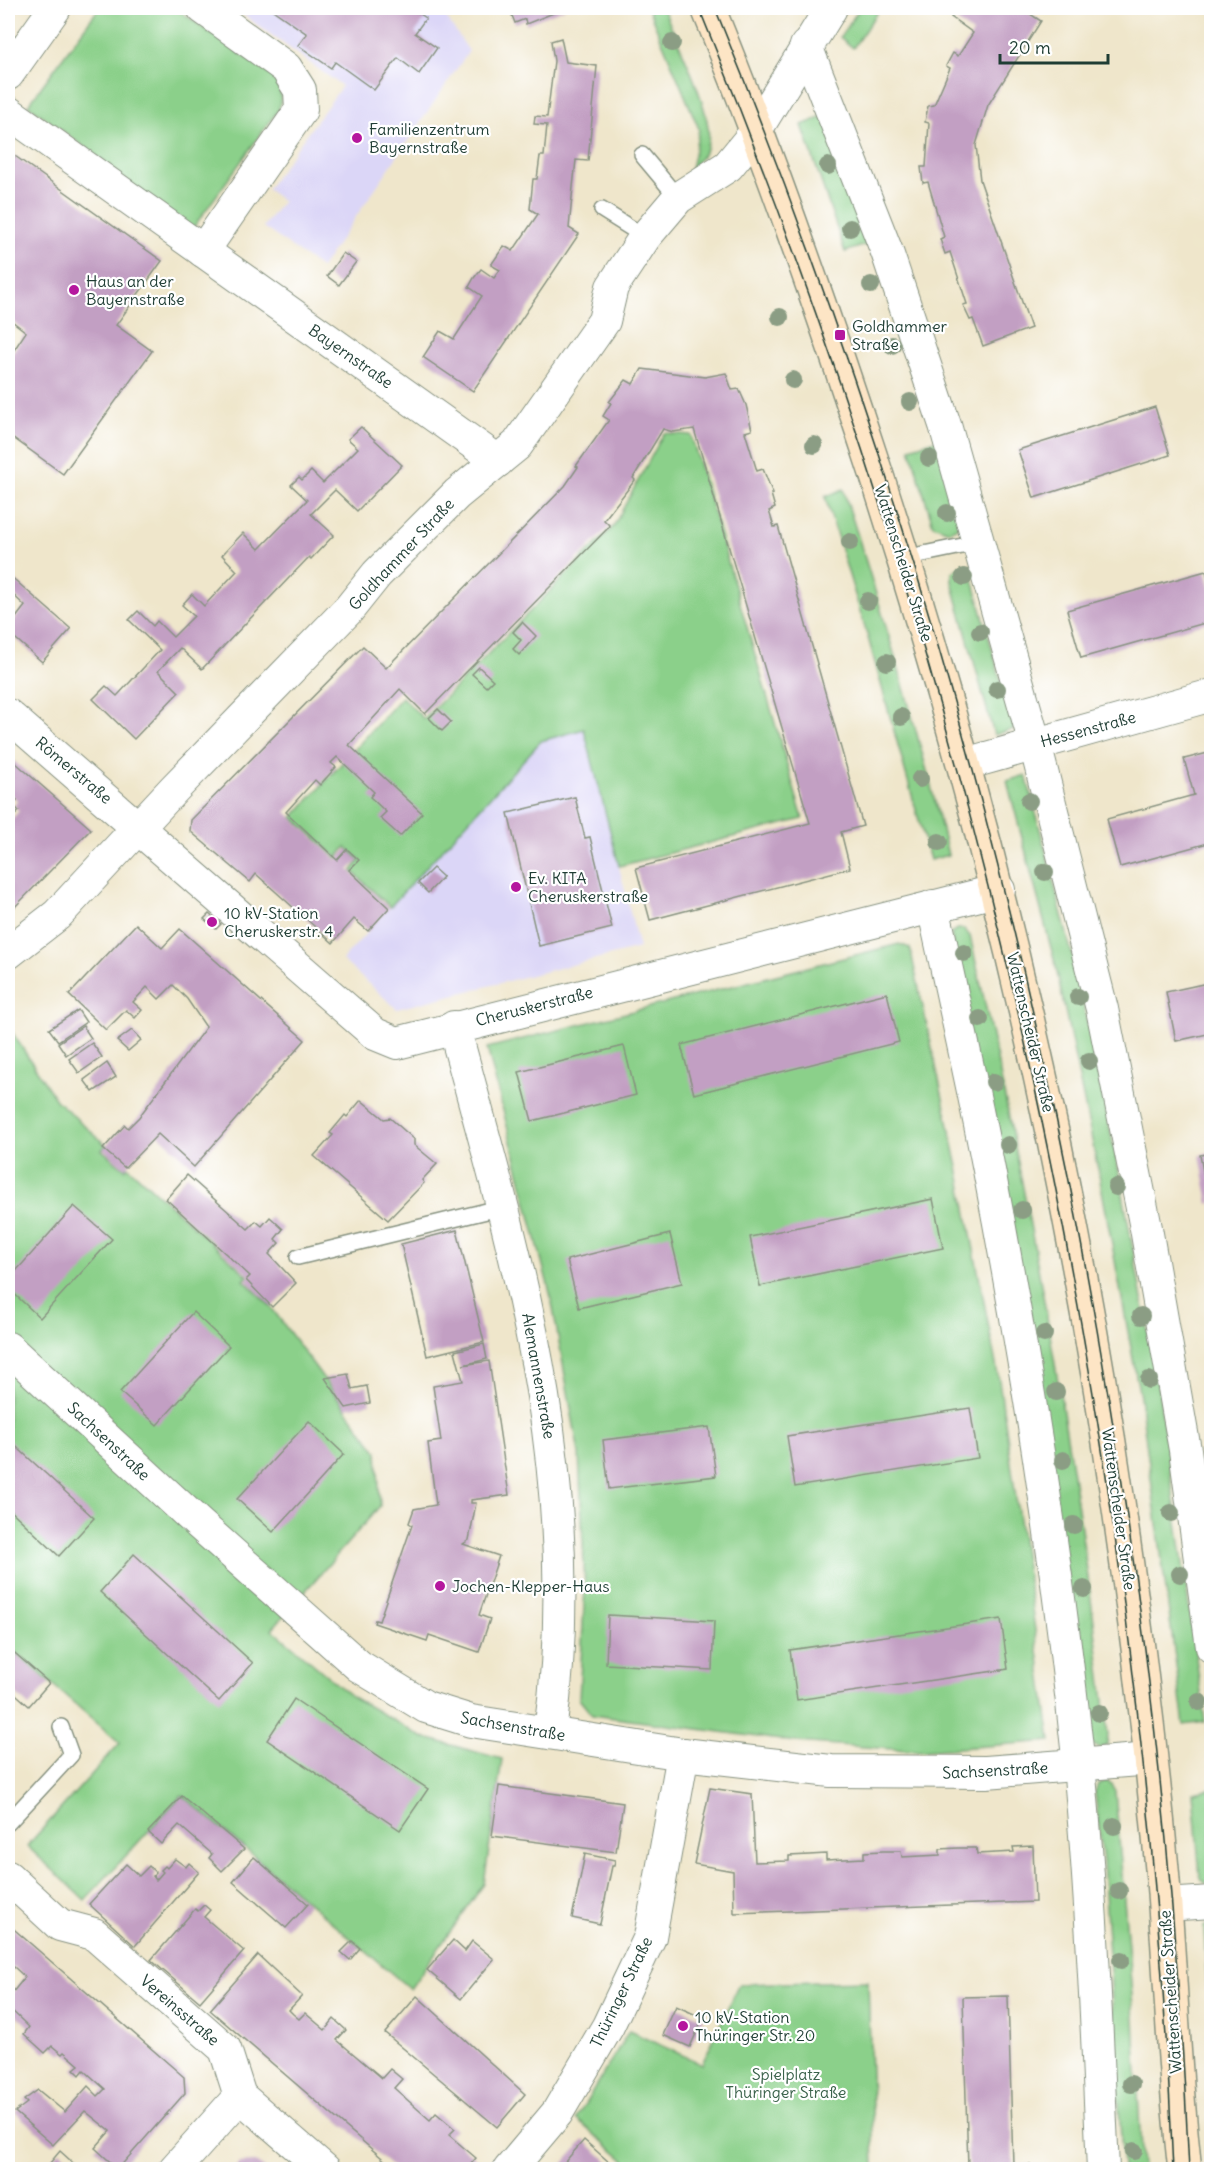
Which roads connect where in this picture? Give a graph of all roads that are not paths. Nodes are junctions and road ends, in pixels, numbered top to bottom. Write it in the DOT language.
graph roads {
  1 [pos="55,8"];
  2 [pos="708,8"];
  3 [pos="831,8"];
  4 [pos="211,10"];
  5 [pos="806,46"];
  6 [pos="8,74"];
  7 [pos="8,112"];
  8 [pos="755,130"];
  9 [pos="642,156"];
  10 [pos="678,198"];
  11 [pos="602,210"];
  12 [pos="645,237"];
  13 [pos="203,251"];
  14 [pos="498,461"];
  15 [pos="977,543"];
  16 [pos="904,558"];
  17 [pos="1212,695"];
  18 [pos="8,715"];
  19 [pos="1035,744"];
  20 [pos="965,764"];
  21 [pos="139,826"];
  22 [pos="999,890"];
  23 [pos="933,906"];
  24 [pos="8,953"];
  25 [pos="454,1027"];
  26 [pos="504,1207"];
  27 [pos="298,1257"];
  28 [pos="8,1348"];
  29 [pos="1212,1647"];
  30 [pos="61,1727"];
  31 [pos="550,1732"];
  32 [pos="683,1754"];
  33 [pos="1151,1759"];
  34 [pos="1078,1765"];
  35 [pos="8,1823"];
  36 [pos="8,1878"];
  37 [pos="1212,1902"];
  38 [pos="1165,1905"];
  39 [pos="1176,2095"];
  40 [pos="240,2096"];
  41 [pos="174,2169"];
  42 [pos="325,2169"];
  43 [pos="509,2169"];
  44 [pos="1103,2169"];
  45 [pos="1172,2169"];
  46 [pos="1185,2169"];
  1 -- 6 [label="street"];
  2 -- 8 [label="main road, Wattenscheider Straße"];
  3 -- 5 [label="street, Goldhammer Straße"];
  4 -- 13 [label="street"];
  5 -- 8 [label="street, Goldhammer Straße"];
  5 -- 15 [label="street"];
  7 -- 13 [label="street, Bayernstraße"];
  8 -- 10 [label="street, Goldhammer Straße"];
  8 -- 16 [label="main road, Wattenscheider Straße"];
  9 -- 10 [label="lane"];
  10 -- 12 [label="street, Goldhammer Straße"];
  11 -- 12 [label="lane"];
  12 -- 14 [label="street, Goldhammer Straße"];
  13 -- 14 [label="street, Bayernstraße"];
  14 -- 21 [label="street, Goldhammer Straße"];
  15 -- 16 [label="lane"];
  15 -- 19 [label="street"];
  16 -- 20 [label="main road, Wattenscheider Straße"];
  17 -- 19 [label="street, Hessenstraße"];
  18 -- 21 [label="street, Römerstraße"];
  19 -- 20 [label="street, Hessenstraße"];
  19 -- 29 [label="street"];
  20 -- 22 [label="main road, Wattenscheider Straße"];
  21 -- 24 [label="street, Goldhammer Straße"];
  21 -- 25 [label="street, Cheruskerstraße"];
  22 -- 23 [label="street, Cheruskerstraße"];
  22 -- 33 [label="main road, Wattenscheider Straße"];
  23 -- 25 [label="street, Cheruskerstraße"];
  23 -- 34 [label="street"];
  25 -- 26 [label="street, Alemannenstraße"];
  26 -- 27 [label="lane"];
  26 -- 31 [label="street, Alemannenstraße"];
  28 -- 31 [label="street, Sachsenstraße"];
  30 -- 35 [label="lane"];
  31 -- 32 [label="street, Sachsenstraße"];
  32 -- 34 [label="street, Sachsenstraße"];
  32 -- 43 [label="street, Thüringer Straße"];
  33 -- 34 [label="street, Sachsenstraße"];
  33 -- 38 [label="main road, Wattenscheider Straße"];
  34 -- 44 [label="street"];
  36 -- 40 [label="street, Vereinsstraße"];
  37 -- 38 [label="street"];
  38 -- 39 [label="main road, Wattenscheider Straße"];
  39 -- 45 [label="main road, Wattenscheider Straße"];
  39 -- 46 [label="main road, Wattenscheider Straße"];
  40 -- 41 [label="street"];
  40 -- 42 [label="street"];
}
